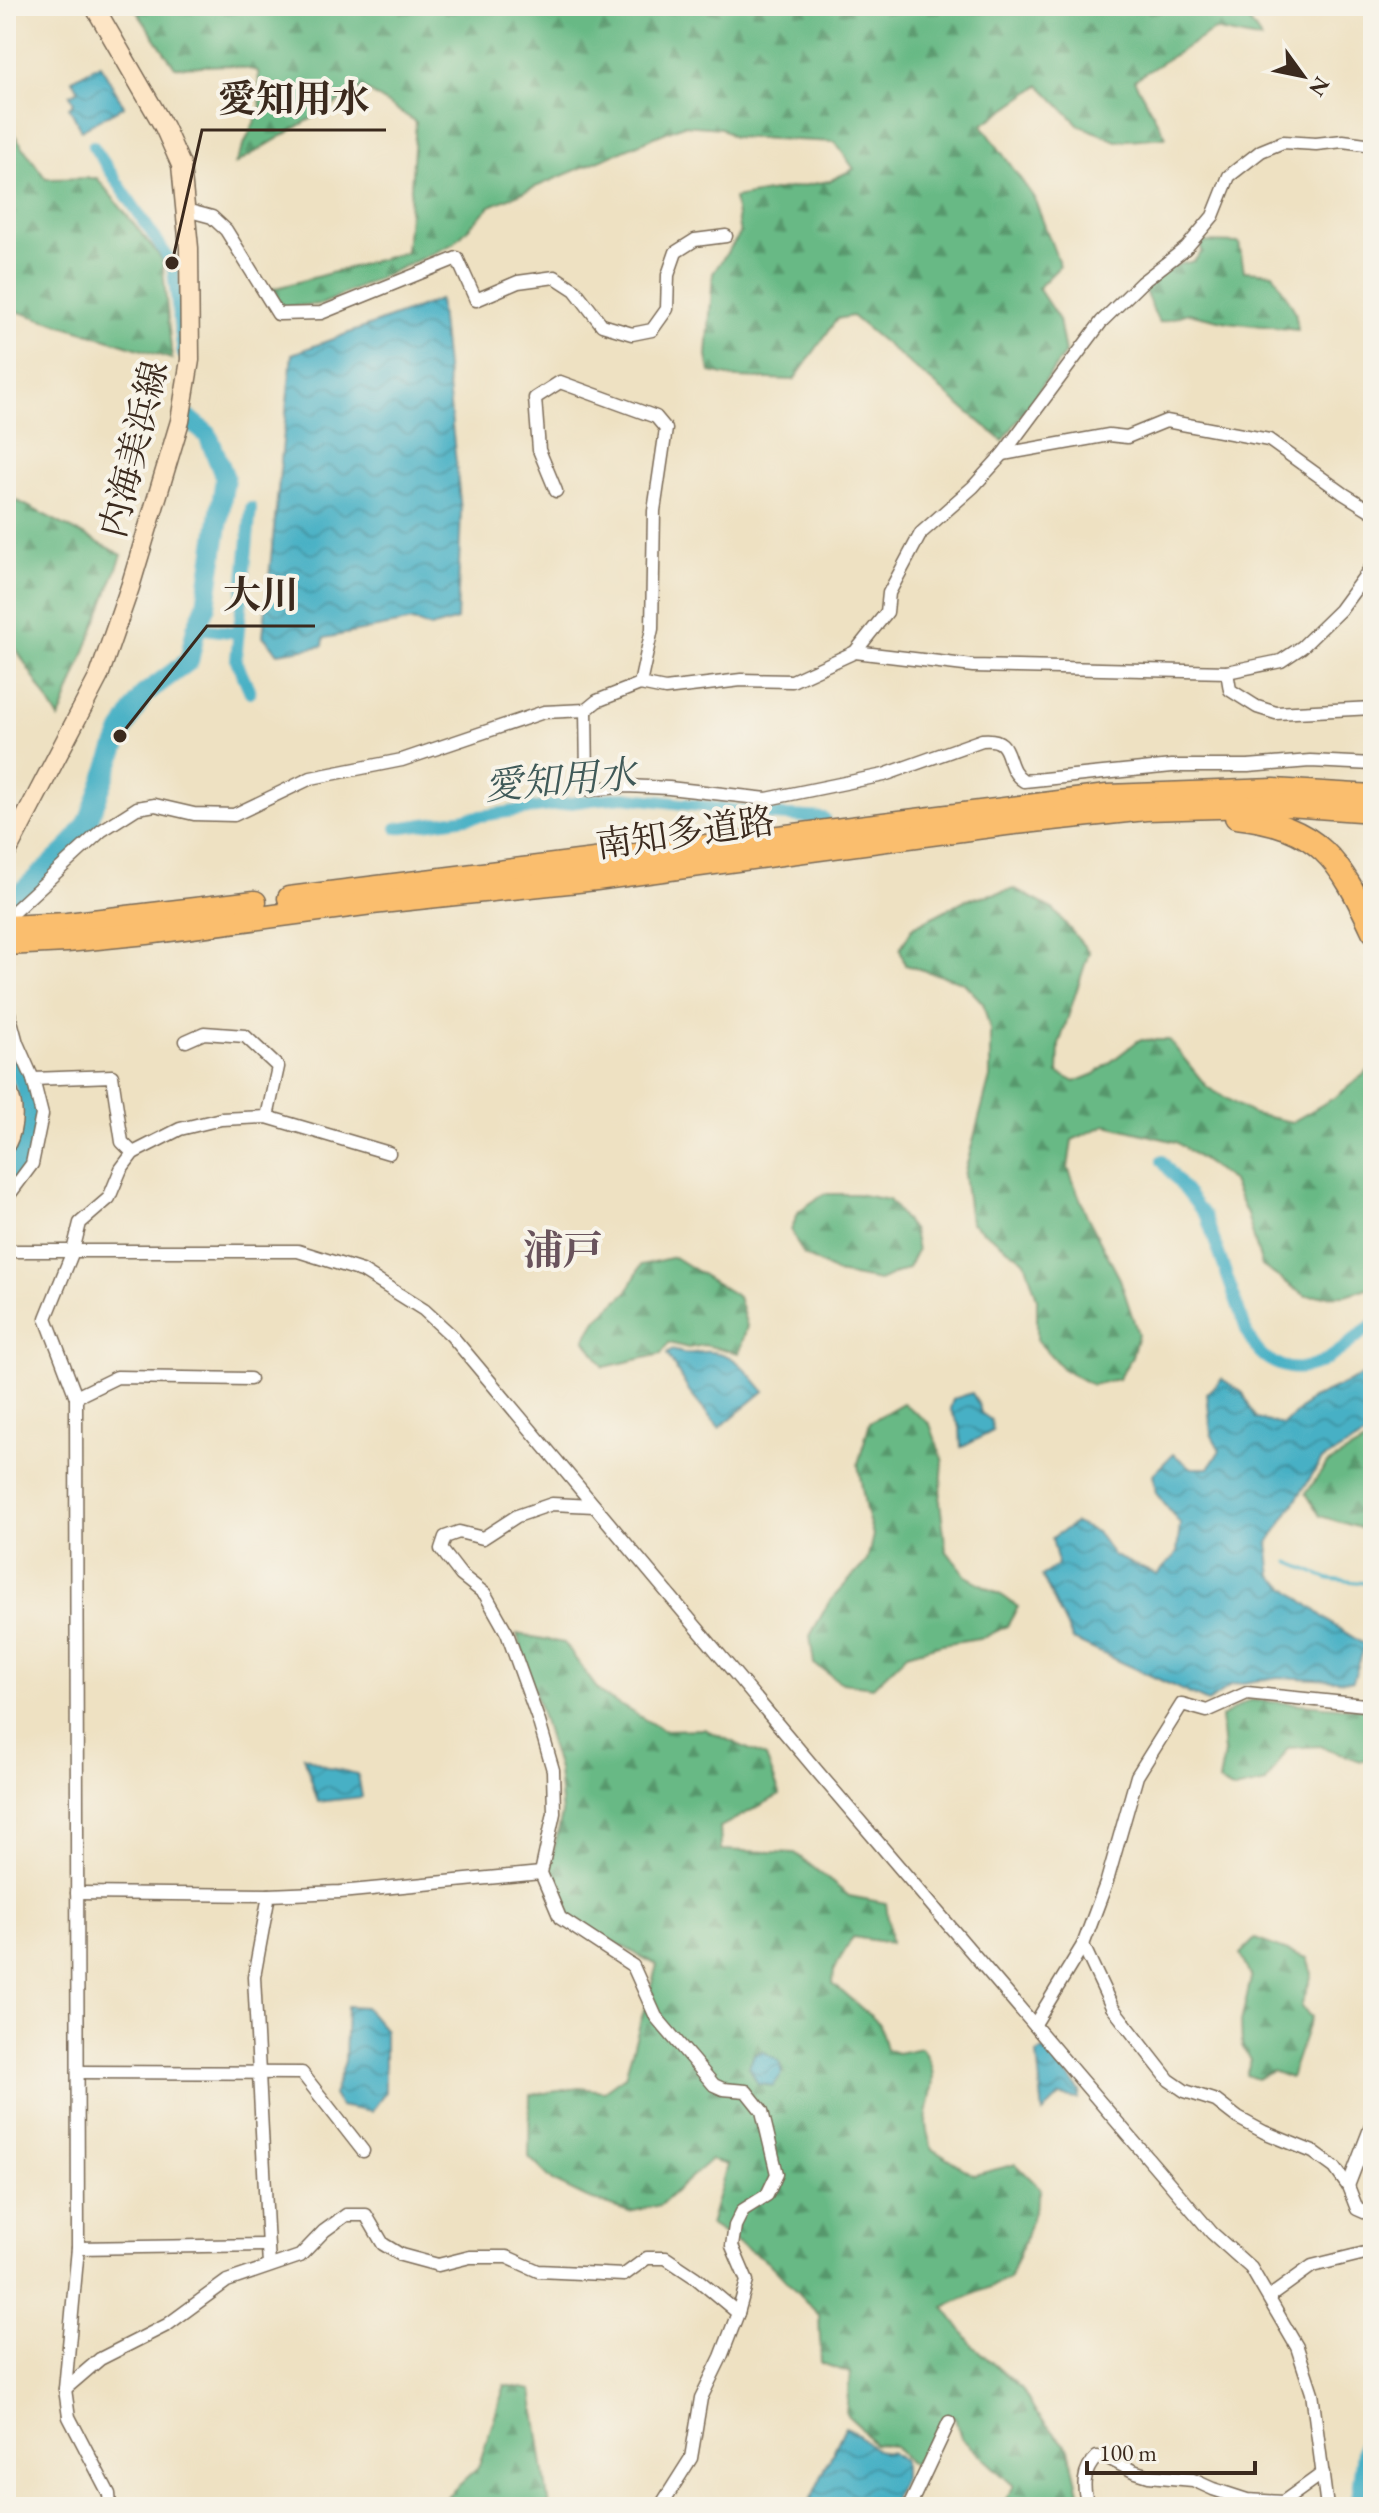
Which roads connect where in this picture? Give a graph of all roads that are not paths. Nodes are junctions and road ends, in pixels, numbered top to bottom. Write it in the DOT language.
graph roads {
  1 [pos="94,6"];
  2 [pos="1373,145"];
  3 [pos="186,210"];
  4 [pos="726,236"];
  5 [pos="1003,454"];
  6 [pos="556,491"];
  7 [pos="1373,512"];
  8 [pos="1373,565"];
  9 [pos="855,652"];
  10 [pos="1227,672"];
  11 [pos="640,684"];
  12 [pos="1373,708"];
  13 [pos="586,710"];
  14 [pos="1373,764"];
  15 [pos="1373,787"];
  16 [pos="1327,791"];
  17 [pos="1373,796"];
  18 [pos="1373,811"];
  19 [pos="1006,824"];
  20 [pos="6,854"];
  21 [pos="6,924"];
  22 [pos="1373,931"];
  23 [pos="42,934"];
  24 [pos="6,944"];
  25 [pos="6,1002"];
  26 [pos="186,1041"];
  27 [pos="33,1079"];
  28 [pos="6,1087"];
  29 [pos="267,1117"];
  30 [pos="6,1144"];
  31 [pos="133,1153"];
  32 [pos="389,1153"];
  33 [pos="6,1199"];
  34 [pos="6,1251"];
  35 [pos="73,1251"];
  36 [pos="250,1379"];
  37 [pos="76,1397"];
  38 [pos="594,1506"];
  39 [pos="1373,1702"];
  40 [pos="541,1873"];
  41 [pos="77,1893"];
  42 [pos="269,1895"];
  43 [pos="1083,1945"];
  44 [pos="1035,2024"];
  45 [pos="78,2072"];
  46 [pos="259,2072"];
  47 [pos="1373,2121"];
  48 [pos="363,2151"];
  49 [pos="1348,2186"];
  50 [pos="1373,2216"];
  51 [pos="267,2245"];
  52 [pos="78,2248"];
  53 [pos="1373,2251"];
  54 [pos="269,2266"];
  55 [pos="1269,2297"];
  56 [pos="738,2313"];
  57 [pos="65,2389"];
  58 [pos="949,2422"];
  59 [pos="1323,2473"];
  60 [pos="110,2507"];
  61 [pos="660,2507"];
  62 [pos="909,2507"];
  63 [pos="1090,2507"];
  64 [pos="1327,2507"];
  1 -- 3 [label="main road, 内海美浜線"];
  2 -- 5 [label="street"];
  3 -- 4 [label="street"];
  3 -- 20 [label="main road, 内海美浜線"];
  5 -- 7 [label="street"];
  5 -- 9 [label="street"];
  6 -- 11 [label="street"];
  8 -- 10 [label="street"];
  9 -- 10 [label="street"];
  9 -- 11 [label="street"];
  10 -- 12 [label="street"];
  11 -- 13 [label="street"];
  13 -- 14 [label="street"];
  13 -- 21 [label="street"];
  15 -- 16 [label="highway"];
  16 -- 17 [label="highway, 南知多道路"];
  16 -- 23 [label="highway, 南知多道路"];
  18 -- 19 [label="highway, 南知多道路"];
  19 -- 22 [label="highway"];
  19 -- 23 [label="highway, 南知多道路"];
  21 -- 23 [label="highway, 南知多道路"];
  23 -- 24 [label="highway, 南知多道路"];
  25 -- 27 [label="street"];
  26 -- 29 [label="street"];
  27 -- 31 [label="street"];
  27 -- 33 [label="street"];
  28 -- 30 [label="main road"];
  29 -- 31 [label="street"];
  29 -- 32 [label="street"];
  31 -- 35 [label="street"];
  34 -- 35 [label="street"];
  35 -- 37 [label="street"];
  35 -- 38 [label="street"];
  36 -- 37 [label="street"];
  37 -- 41 [label="street"];
  38 -- 40 [label="street"];
  38 -- 44 [label="street"];
  39 -- 43 [label="street"];
  40 -- 42 [label="street"];
  40 -- 56 [label="street"];
  41 -- 42 [label="street"];
  41 -- 45 [label="street"];
  42 -- 46 [label="street"];
  43 -- 44 [label="street"];
  43 -- 49 [label="street"];
  44 -- 55 [label="street"];
  45 -- 46 [label="street"];
  45 -- 52 [label="street"];
  46 -- 48 [label="street"];
  46 -- 51 [label="street"];
  47 -- 49 [label="street"];
  49 -- 50 [label="street"];
  51 -- 52 [label="street"];
  51 -- 54 [label="street"];
  52 -- 57 [label="street"];
  53 -- 55 [label="street"];
  54 -- 56 [label="street"];
  54 -- 57 [label="street"];
  55 -- 59 [label="street"];
  56 -- 61 [label="street"];
  57 -- 60 [label="street"];
  58 -- 62 [label="street"];
  59 -- 63 [label="street"];
  59 -- 64 [label="street"];
}
